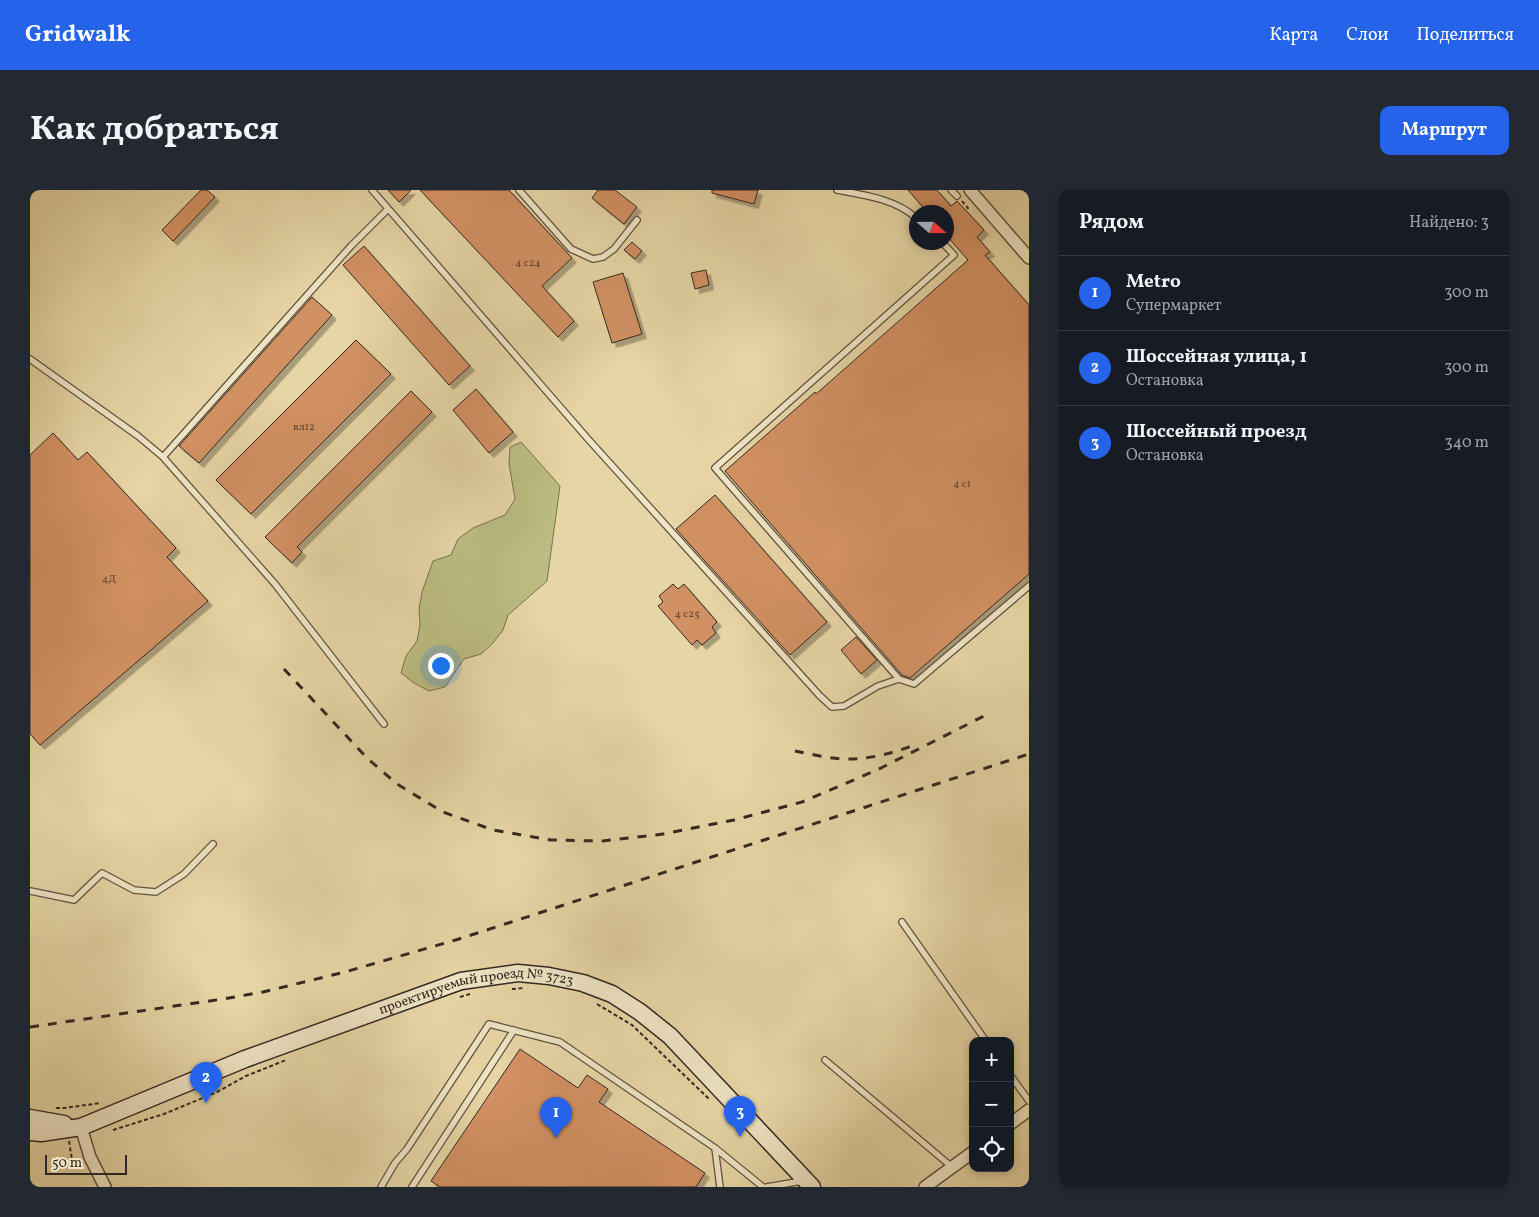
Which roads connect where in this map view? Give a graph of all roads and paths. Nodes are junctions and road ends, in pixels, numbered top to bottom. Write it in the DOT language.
graph roads {
  1 [pos="372,190"];
  2 [pos="519,190"];
  3 [pos="837,190"];
  4 [pos="951,190"];
  5 [pos="970,190"];
  6 [pos="873,193"];
  7 [pos="957,196"];
  8 [pos="388,209"];
  9 [pos="966,210"];
  10 [pos="909,211"];
  11 [pos="637,220"];
  12 [pos="949,250"];
  13 [pos="1029,258"];
  14 [pos="30,359"];
  15 [pos="163,457"];
  16 [pos="1029,586"];
  17 [pos="899,679"];
  18 [pos="384,724"];
  19 [pos="213,844"];
  20 [pos="30,890"];
  21 [pos="902,922"];
  22 [pos="514,1030"];
  23 [pos="983,1037"];
  24 [pos="825,1060"];
  25 [pos="1014,1080"];
  26 [pos="1029,1101"];
  27 [pos="101,1104"];
  28 [pos="48,1108"];
  29 [pos="1029,1110"];
  30 [pos="30,1118"];
  31 [pos="1014,1121"];
  32 [pos="81,1127"];
  33 [pos="30,1132"];
  34 [pos="69,1141"];
  35 [pos="715,1148"];
  36 [pos="969,1155"];
  37 [pos="72,1160"];
  38 [pos="952,1167"];
  39 [pos="809,1184"];
  40 [pos="105,1187"];
  41 [pos="381,1187"];
  42 [pos="412,1187"];
  43 [pos="720,1187"];
  44 [pos="763,1187"];
  45 [pos="767,1187"];
  46 [pos="925,1187"];
  1 -- 8 [label="lane"];
  2 -- 11 [label="lane"];
  3 -- 6 [label="lane"];
  4 -- 7 [label="lane"];
  5 -- 13 [label="street"];
  6 -- 10 [label="lane"];
  7 -- 9 [label="path"];
  8 -- 15 [label="lane"];
  8 -- 17 [label="lane"];
  12 -- 17 [label="lane"];
  14 -- 15 [label="lane"];
  15 -- 18 [label="lane"];
  16 -- 17 [label="lane"];
  19 -- 20 [label="lane"];
  21 -- 23 [label="lane"];
  22 -- 35 [label="lane"];
  22 -- 41 [label="lane"];
  22 -- 42 [label="lane"];
  24 -- 38 [label="lane"];
  25 -- 26 [label="lane"];
  27 -- 28 [label="path"];
  29 -- 31 [label="street"];
  30 -- 32 [label="main road"];
  32 -- 33 [label="main road, проектируемый проезд № 3723"];
  32 -- 39 [label="main road, проектируемый проезд № 3723"];
  32 -- 40 [label="street"];
  34 -- 37 [label="path"];
  35 -- 43 [label="lane"];
  35 -- 44 [label="lane"];
  36 -- 38 [label="street"];
  38 -- 46 [label="street"];
  39 -- 45 [label="lane"];
}
